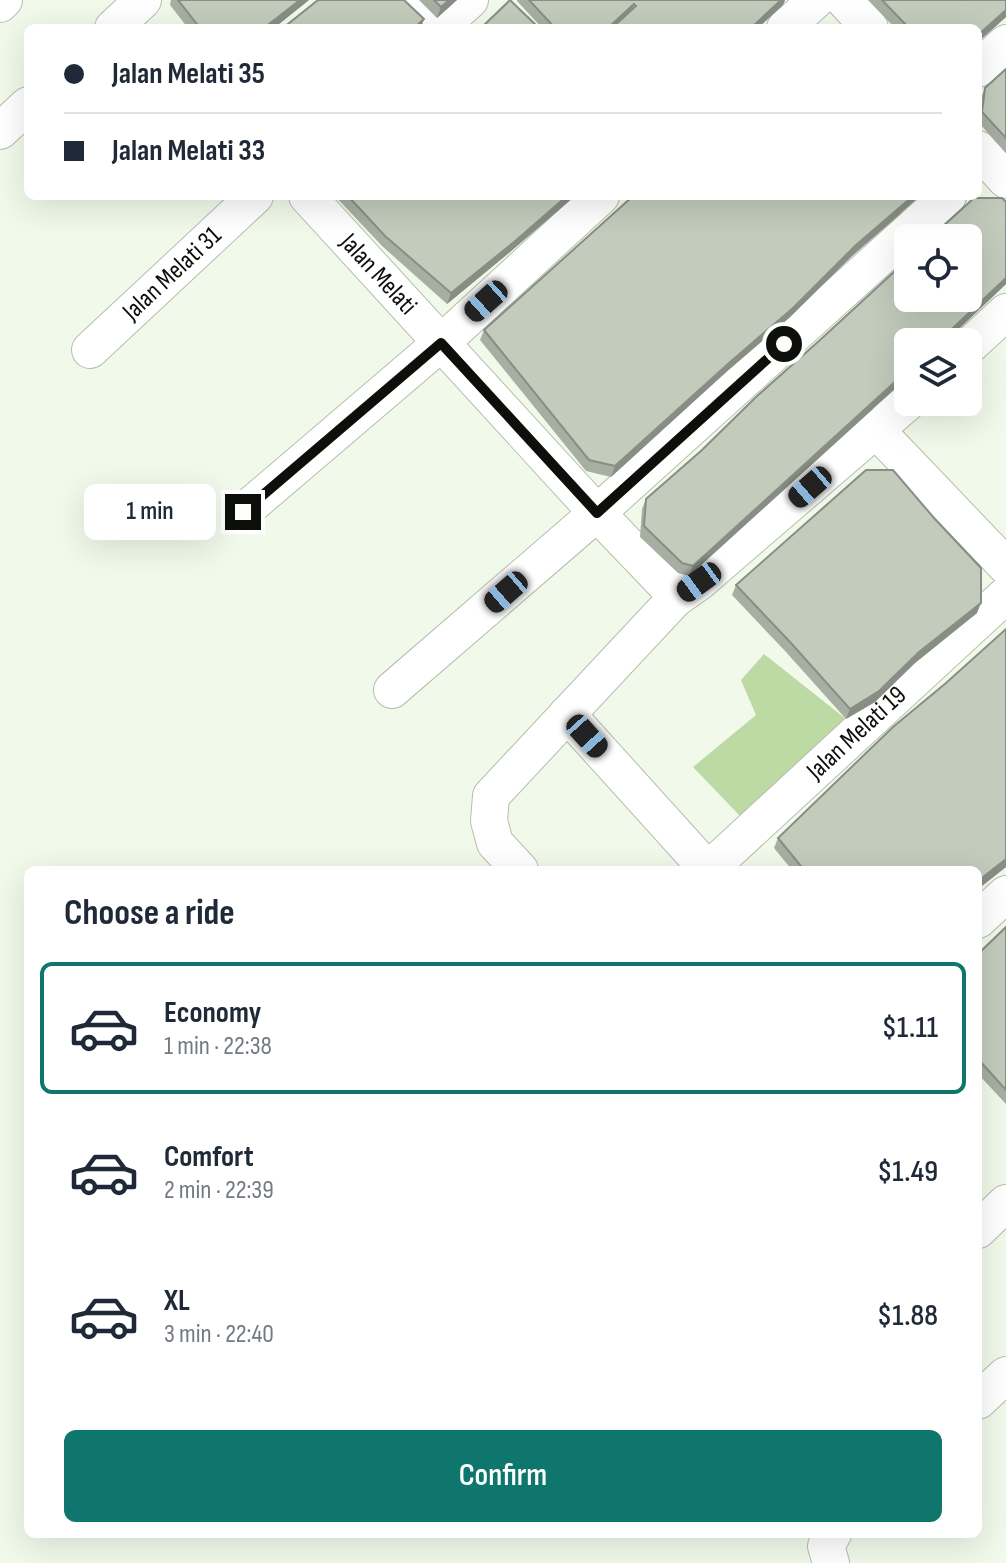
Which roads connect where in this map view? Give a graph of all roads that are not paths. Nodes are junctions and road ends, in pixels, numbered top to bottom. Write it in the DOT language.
graph roads {
  1 [pos="409,0"];
  2 [pos="470,0"];
  3 [pos="816,0"];
  4 [pos="844,0"];
  5 [pos="433,24"];
  6 [pos="442,24"];
  7 [pos="789,24"];
  8 [pos="866,24"];
  9 [pos="1006,43"];
  10 [pos="982,65"];
  11 [pos="24,109"];
  12 [pos="0,131"];
  13 [pos="251,200"];
  14 [pos="311,200"];
  15 [pos="597,200"];
  16 [pos="944,200"];
  17 [pos="1005,316"];
  18 [pos="982,335"];
  19 [pos="441,343"];
  20 [pos="90,350"];
  21 [pos="894,414"];
  22 [pos="876,430"];
  23 [pos="243,512"];
  24 [pos="597,513"];
  25 [pos="1006,566"];
  26 [pos="1006,595"];
  27 [pos="675,599"];
  28 [pos="392,690"];
  29 [pos="567,714"];
  30 [pos="516,866"];
  31 [pos="704,866"];
  32 [pos="712,866"];
  33 [pos="1006,894"];
  34 [pos="982,916"];
  35 [pos="1006,1203"];
  36 [pos="982,1226"];
  1 -- 5 [label="street"];
  2 -- 6 [label="street"];
  3 -- 7 [label="street"];
  4 -- 8 [label="street"];
  9 -- 10 [label="street"];
  11 -- 12 [label="street"];
  13 -- 20 [label="street, Jalan Melati 31"];
  14 -- 19 [label="street, Jalan Melati"];
  15 -- 19 [label="street"];
  16 -- 24 [label="street"];
  17 -- 18 [label="street"];
  19 -- 23 [label="street"];
  19 -- 24 [label="street, Jalan Melati"];
  21 -- 22 [label="street"];
  22 -- 25 [label="street"];
  22 -- 27 [label="street"];
  24 -- 27 [label="street, Jalan Melati"];
  24 -- 28 [label="street"];
  26 -- 32 [label="street, Jalan Melati 19"];
  27 -- 29 [label="street"];
  29 -- 30 [label="street"];
  29 -- 31 [label="street"];
  33 -- 34 [label="street"];
  35 -- 36 [label="street"];
}
